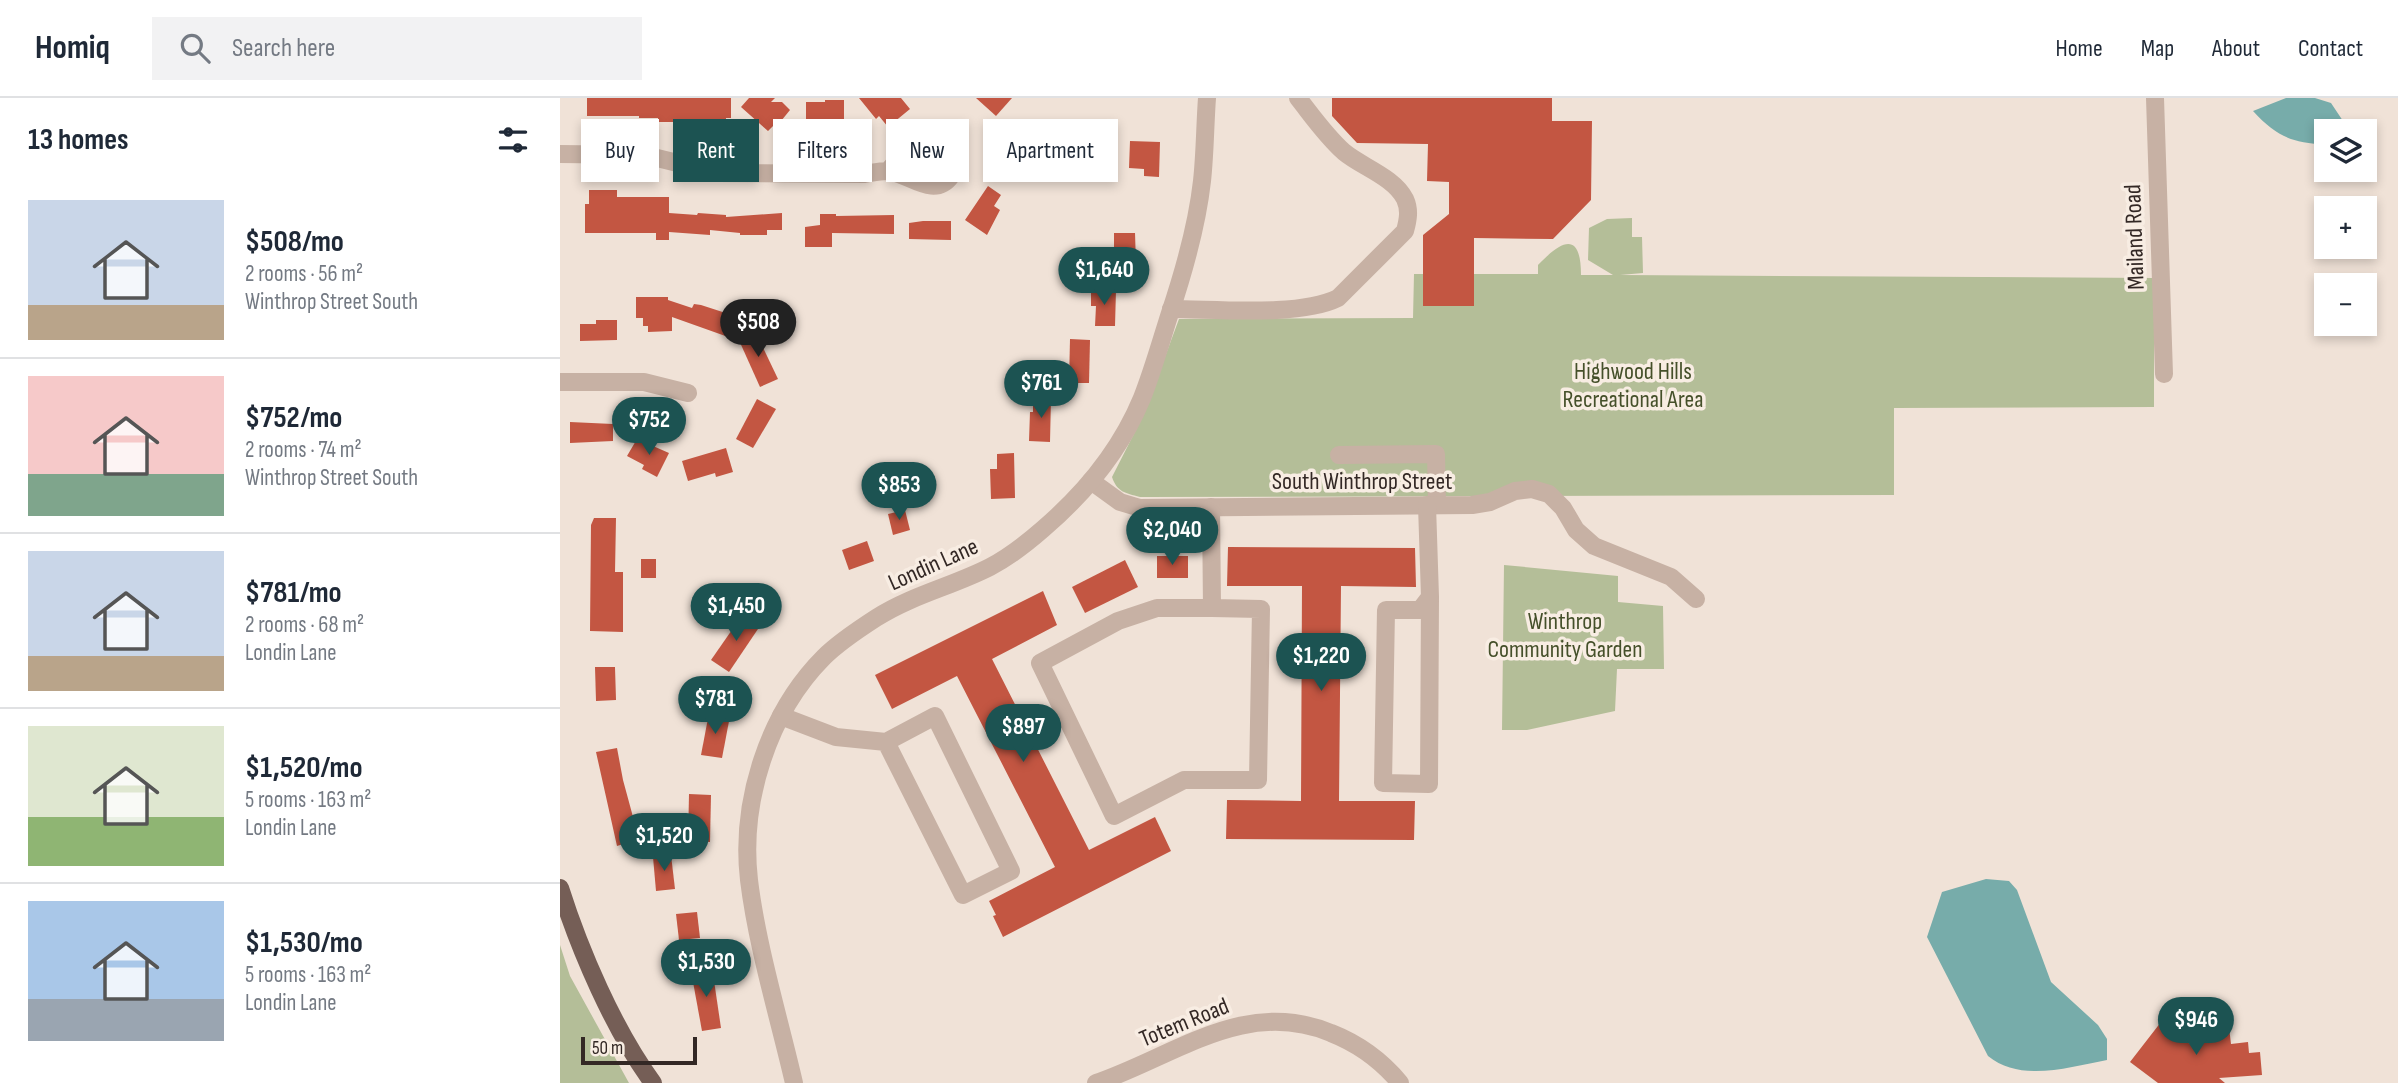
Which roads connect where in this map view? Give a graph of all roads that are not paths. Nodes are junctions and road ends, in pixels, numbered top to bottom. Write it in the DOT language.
graph roads {
  1 [pos="1207,98"];
  2 [pos="1298,98"];
  3 [pos="2155,98"];
  4 [pos="560,154"];
  5 [pos="886,171"];
  6 [pos="1171,309"];
  7 [pos="2164,374"];
  8 [pos="560,382"];
  9 [pos="688,393"];
  10 [pos="1339,455"];
  11 [pos="1091,481"];
  12 [pos="1432,505"];
  13 [pos="1211,507"];
  14 [pos="1430,597"];
  15 [pos="1696,599"];
  16 [pos="1212,608"];
  17 [pos="781,716"];
  18 [pos="886,743"];
  19 [pos="560,888"];
  20 [pos="653,1083"];
  21 [pos="794,1083"];
  22 [pos="1096,1083"];
  23 [pos="1400,1083"];
  1 -- 6 [label="street, Londin Lane"];
  2 -- 6 [label="street"];
  3 -- 7 [label="street, Mailand Road"];
  4 -- 5 [label="street"];
  6 -- 11 [label="street, Londin Lane"];
  8 -- 9 [label="street"];
  10 -- 12 [label="street"];
  11 -- 13 [label="street, South Winthrop Street"];
  11 -- 17 [label="street, Londin Lane"];
  12 -- 13 [label="street, South Winthrop Street"];
  12 -- 14 [label="street"];
  12 -- 15 [label="street, South Winthrop Street"];
  13 -- 16 [label="street"];
  14 -- 14 [label="street"];
  16 -- 16 [label="street"];
  17 -- 18 [label="street"];
  17 -- 21 [label="street, Londin Lane"];
  18 -- 18 [label="street"];
  19 -- 20 [label="main road"];
  22 -- 23 [label="street, Totem Road"];
}
